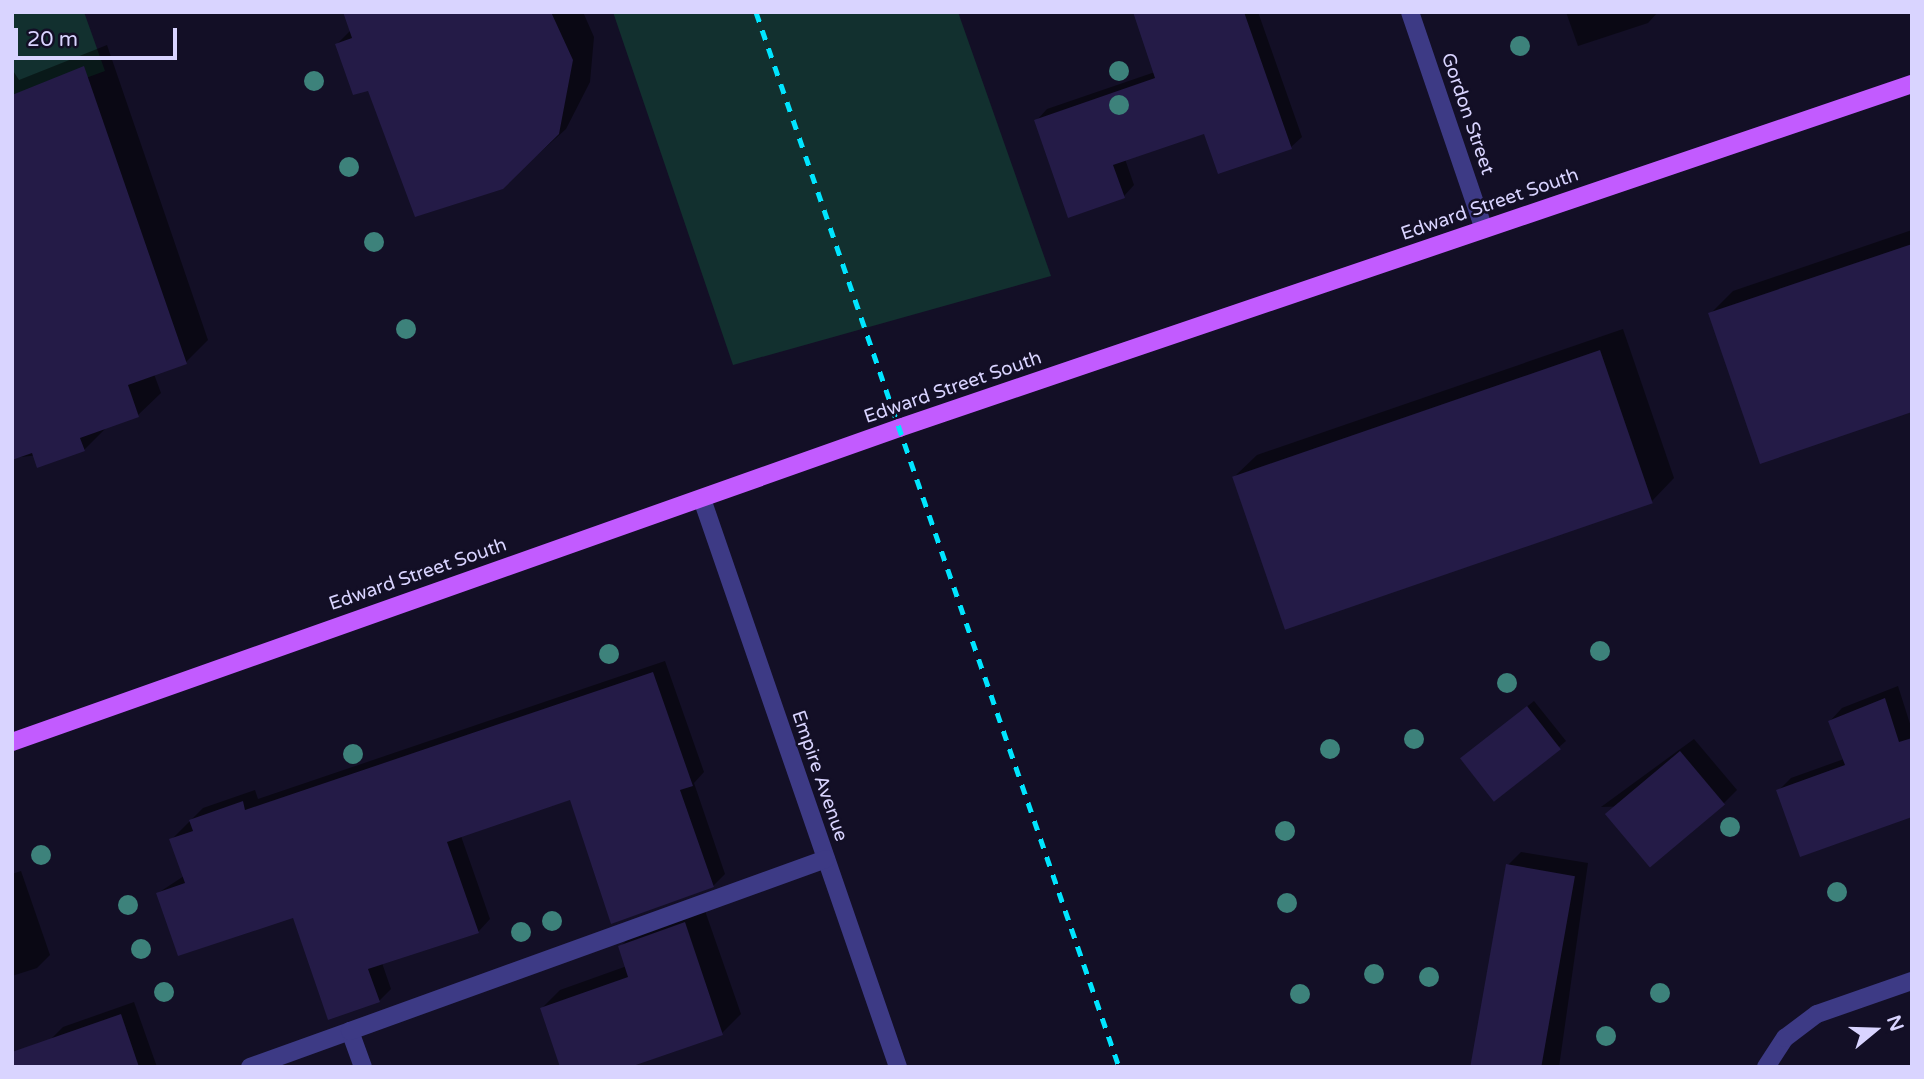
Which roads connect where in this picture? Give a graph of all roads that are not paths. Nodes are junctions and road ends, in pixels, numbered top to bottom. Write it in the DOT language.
graph roads {
  1 [pos="1410,12"];
  2 [pos="1912,84"];
  3 [pos="1484,229"];
  4 [pos="702,499"];
  5 [pos="12,742"];
  6 [pos="826,859"];
  7 [pos="1912,981"];
  8 [pos="350,1031"];
  9 [pos="250,1067"];
  10 [pos="363,1067"];
  11 [pos="898,1067"];
  12 [pos="1766,1067"];
  1 -- 3 [label="street, Gordon Street"];
  2 -- 3 [label="main road, Edward Street South"];
  3 -- 4 [label="main road, Edward Street South"];
  4 -- 5 [label="main road, Edward Street South"];
  4 -- 6 [label="street, Empire Avenue"];
  6 -- 8 [label="street"];
  6 -- 11 [label="street, Empire Avenue"];
  7 -- 12 [label="street"];
  8 -- 9 [label="street"];
  8 -- 10 [label="street"];
}
